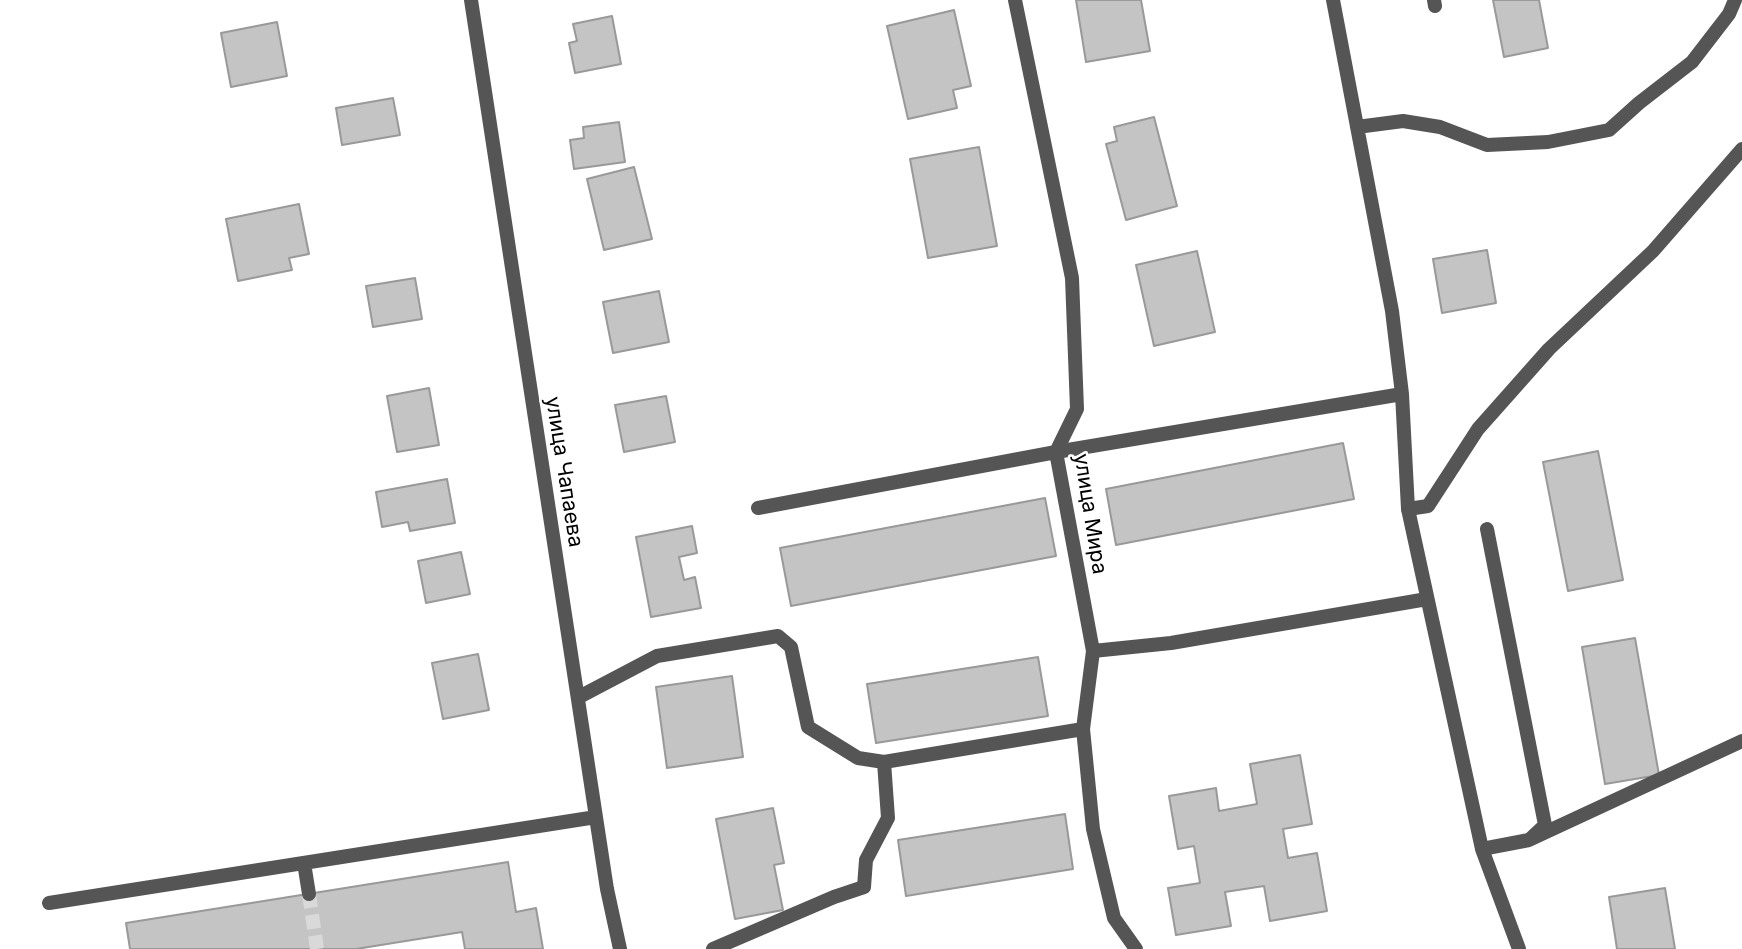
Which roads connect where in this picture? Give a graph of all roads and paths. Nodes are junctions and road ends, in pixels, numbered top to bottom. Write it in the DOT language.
graph roads {
  1 [pos="471,0"];
  2 [pos="1015,0"];
  3 [pos="1333,0"];
  4 [pos="1735,0"];
  5 [pos="1357,127"];
  6 [pos="1742,149"];
  7 [pos="1402,394"];
  8 [pos="1056,452"];
  9 [pos="758,508"];
  10 [pos="1408,509"];
  11 [pos="1487,529"];
  12 [pos="1427,599"];
  13 [pos="1093,651"];
  14 [pos="579,697"];
  15 [pos="1083,729"];
  16 [pos="1742,741"];
  17 [pos="884,762"];
  18 [pos="596,817"];
  19 [pos="1529,840"];
  20 [pos="1482,849"];
  21 [pos="304,863"];
  22 [pos="309,894"];
  23 [pos="49,903"];
  24 [pos="620,949"];
  25 [pos="713,949"];
  26 [pos="1136,949"];
  27 [pos="1519,949"];
  1 -- 14 [label="street, улица Чапаева"];
  2 -- 8 [label="street, улица Мира"];
  3 -- 5 [label="street"];
  4 -- 5 [label="street"];
  5 -- 7 [label="street"];
  6 -- 10 [label="street"];
  7 -- 8 [label="street"];
  7 -- 10 [label="street"];
  8 -- 9 [label="street"];
  8 -- 13 [label="street, улица Мира"];
  10 -- 12 [label="street"];
  11 -- 19 [label="street"];
  12 -- 13 [label="street"];
  12 -- 20 [label="street"];
  13 -- 15 [label="street, улица Мира"];
  14 -- 17 [label="street"];
  14 -- 18 [label="street, улица Чапаева"];
  15 -- 17 [label="street"];
  15 -- 26 [label="street, улица Мира"];
  16 -- 19 [label="street"];
  17 -- 25 [label="street"];
  18 -- 21 [label="street"];
  18 -- 24 [label="street, улица Чапаева"];
  19 -- 20 [label="street"];
  20 -- 27 [label="street"];
  21 -- 22 [label="street"];
  21 -- 23 [label="street"];
}
